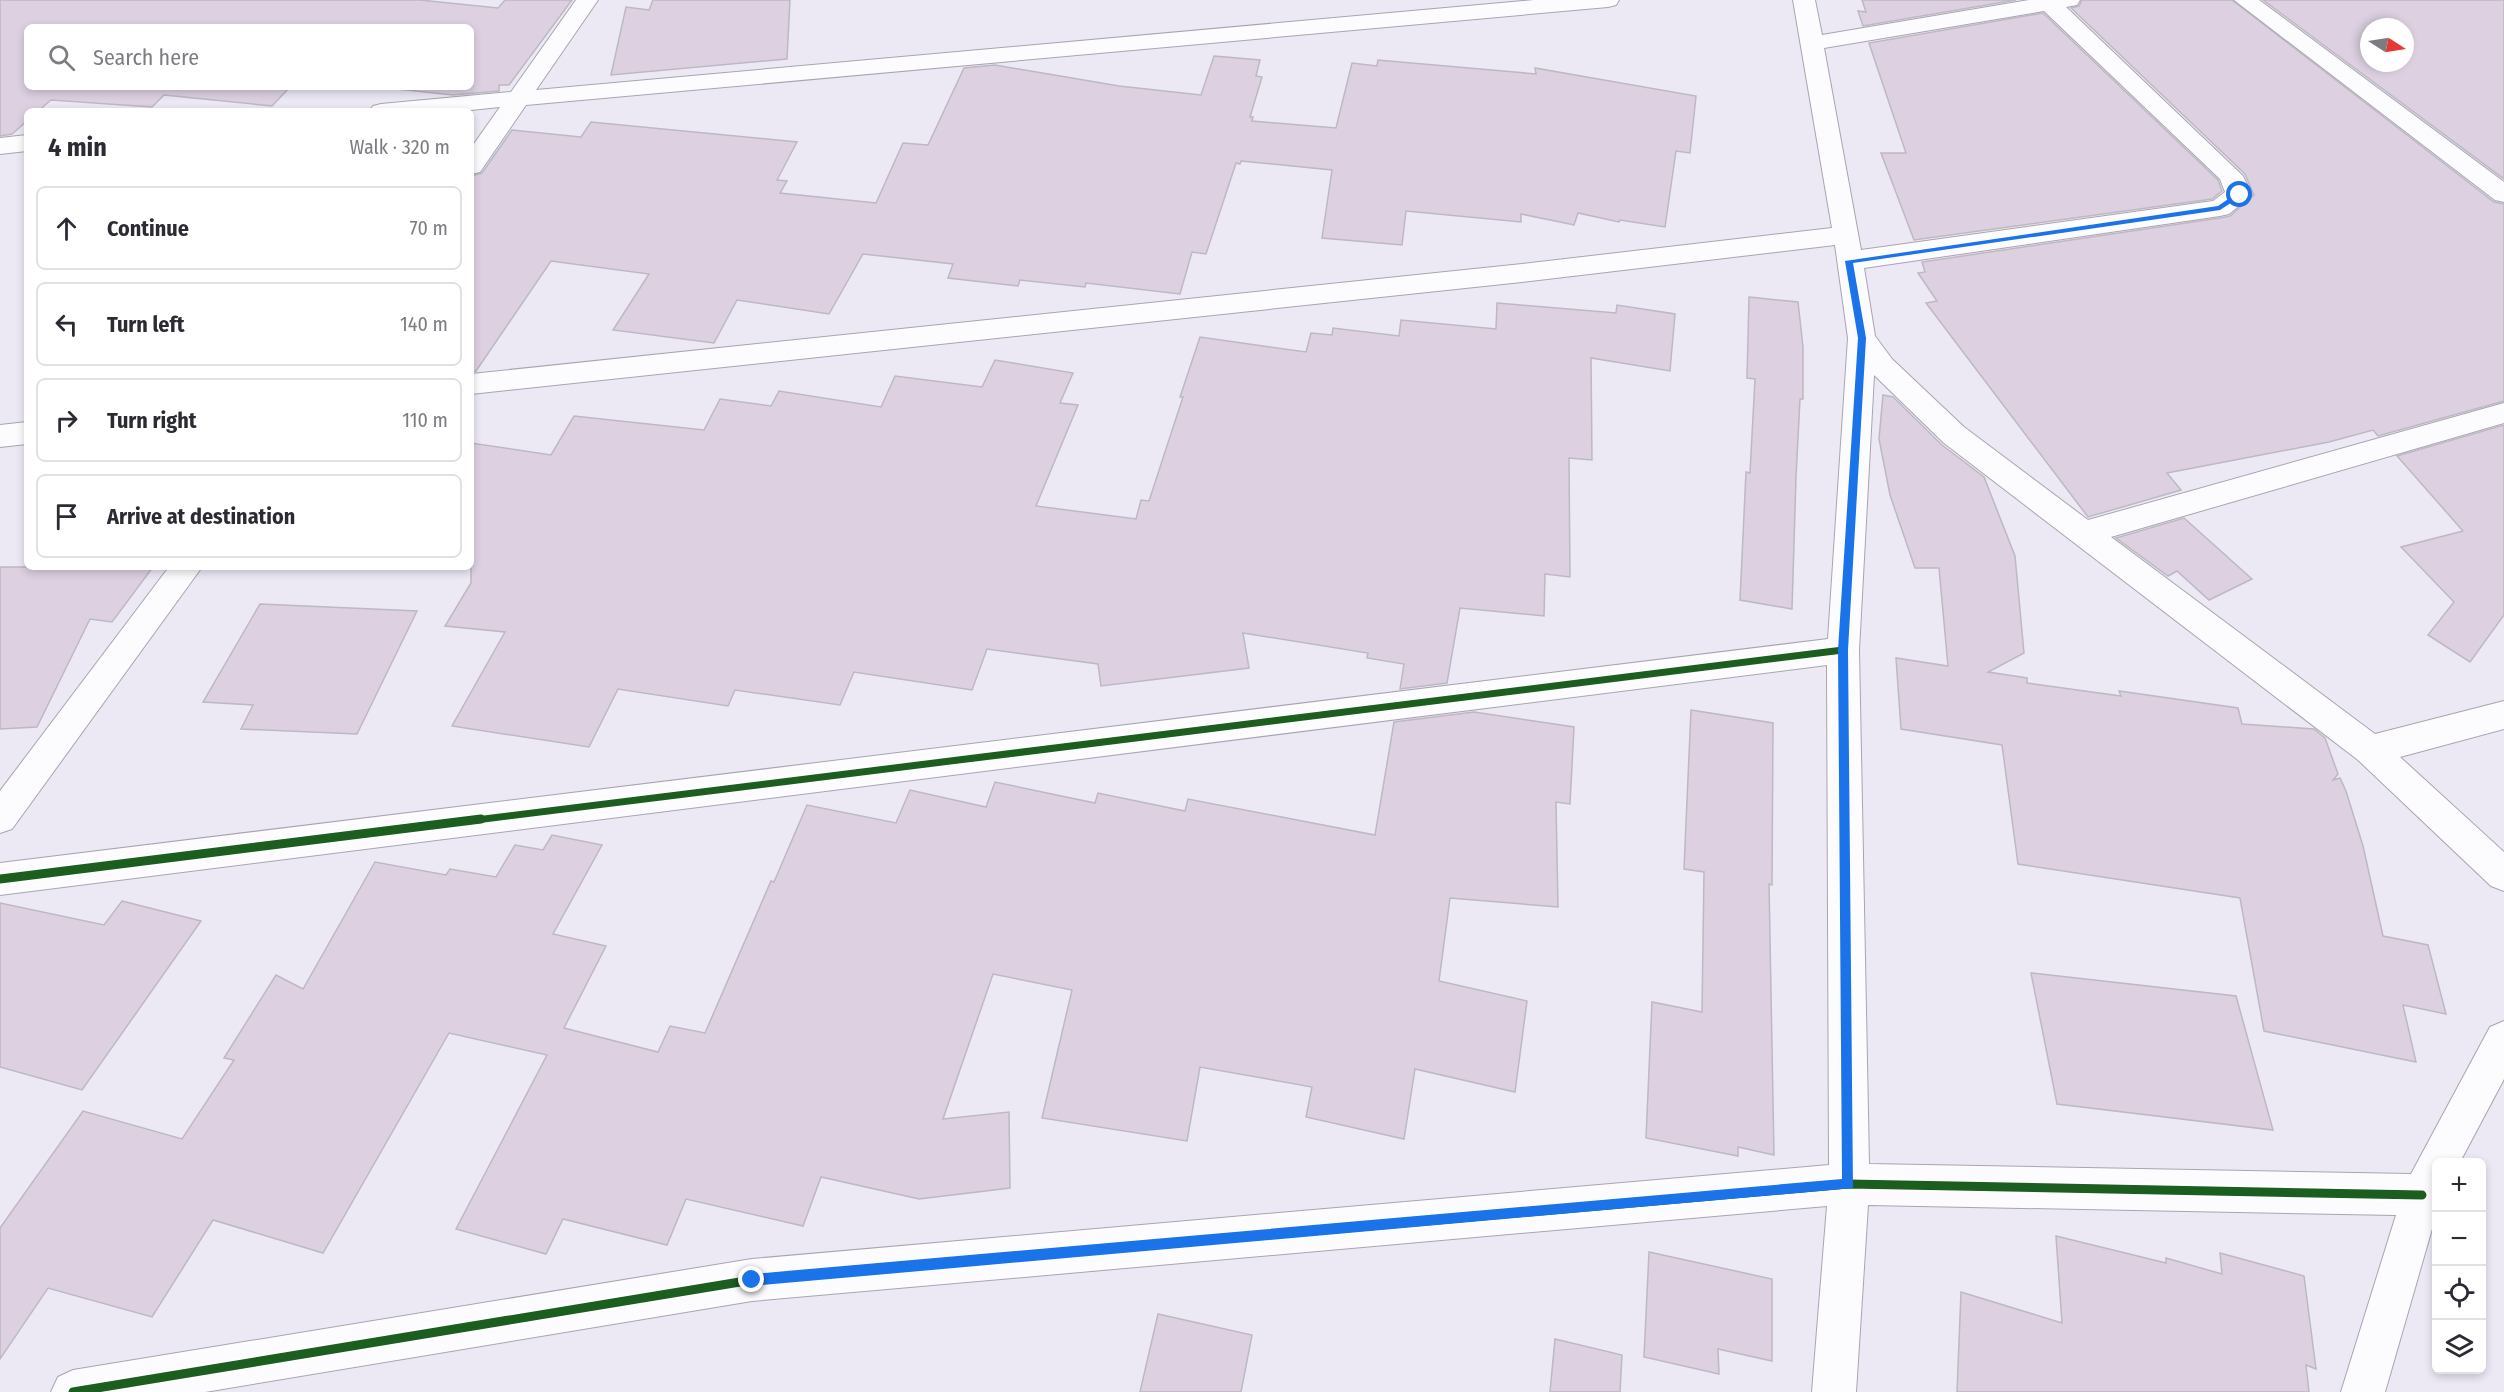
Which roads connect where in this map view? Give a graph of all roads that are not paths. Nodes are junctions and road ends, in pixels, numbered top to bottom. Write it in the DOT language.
graph roads {
  1 [pos="587,0"];
  2 [pos="1608,0"];
  3 [pos="1804,0"];
  4 [pos="2245,0"];
  5 [pos="2059,2"];
  6 [pos="1812,43"];
  7 [pos="518,99"];
  8 [pos="415,108"];
  9 [pos="24,143"];
  10 [pos="0,146"];
  11 [pos="474,162"];
  12 [pos="2504,194"];
  13 [pos="1847,248"];
  14 [pos="1862,338"];
  15 [pos="474,384"];
  16 [pos="2504,413"];
  17 [pos="24,433"];
  18 [pos="0,436"];
  19 [pos="2084,533"];
  20 [pos="184,570"];
  21 [pos="1843,650"];
  22 [pos="2504,715"];
  23 [pos="2370,750"];
  24 [pos="0,818"];
  25 [pos="2504,875"];
  26 [pos="0,879"];
  27 [pos="2504,1041"];
  28 [pos="2441,1158"];
  29 [pos="2432,1175"];
  30 [pos="1848,1184"];
  31 [pos="73,1392"];
  32 [pos="1834,1392"];
  33 [pos="2363,1392"];
  1 -- 7 [label="street"];
  2 -- 7 [label="street"];
  3 -- 6 [label="street"];
  4 -- 12 [label="street"];
  5 -- 6 [label="street"];
  5 -- 13 [label="street"];
  6 -- 13 [label="street"];
  7 -- 8 [label="street"];
  7 -- 11 [label="street"];
  9 -- 10 [label="street"];
  13 -- 14 [label="street"];
  13 -- 15 [label="street"];
  14 -- 19 [label="street"];
  14 -- 21 [label="street"];
  16 -- 19 [label="street"];
  17 -- 18 [label="street"];
  19 -- 23 [label="street"];
  20 -- 24 [label="street"];
  21 -- 26 [label="street"];
  21 -- 30 [label="street"];
  22 -- 23 [label="street"];
  23 -- 25 [label="street"];
  27 -- 28 [label="street"];
  29 -- 30 [label="street"];
  29 -- 33 [label="street"];
  30 -- 31 [label="street"];
  30 -- 32 [label="street"];
}
